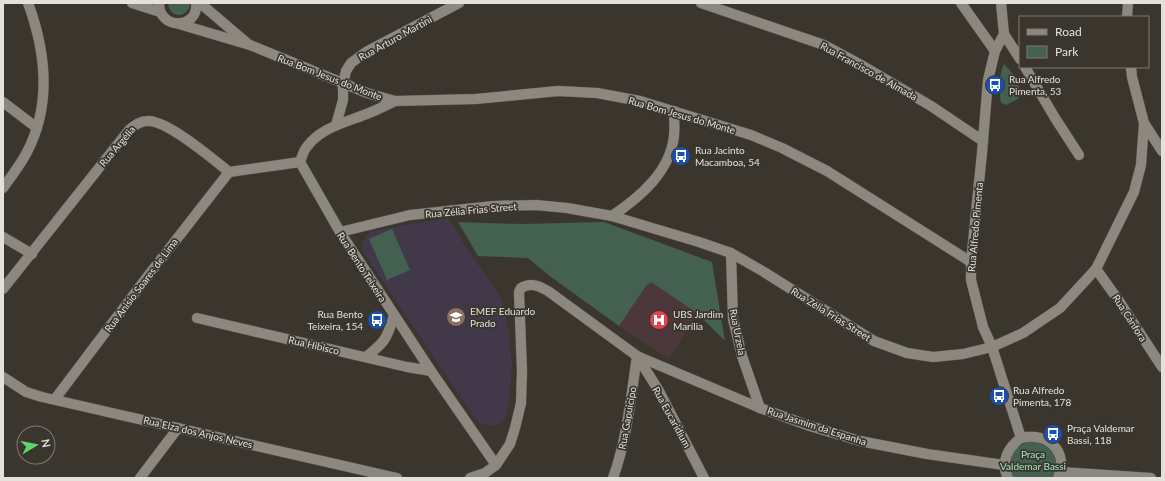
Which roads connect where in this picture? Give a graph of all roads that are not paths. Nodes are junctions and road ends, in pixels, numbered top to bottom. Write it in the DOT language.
graph roads {
  1 [pos="28,3"];
  2 [pos="132,3"];
  3 [pos="196,3"];
  4 [pos="200,3"];
  5 [pos="460,3"];
  6 [pos="701,3"];
  7 [pos="961,3"];
  8 [pos="1001,3"];
  9 [pos="1128,3"];
  10 [pos="160,7"];
  11 [pos="1127,16"];
  12 [pos="179,24"];
  13 [pos="1004,34"];
  14 [pos="250,45"];
  15 [pos="995,51"];
  16 [pos="1019,57"];
  17 [pos="1026,68"];
  18 [pos="1131,68"];
  19 [pos="343,84"];
  20 [pos="395,101"];
  21 [pos="3,102"];
  22 [pos="674,111"];
  23 [pos="1144,123"];
  24 [pos="336,125"];
  25 [pos="37,128"];
  26 [pos="983,141"];
  27 [pos="1162,151"];
  28 [pos="1079,155"];
  29 [pos="300,162"];
  30 [pos="229,172"];
  31 [pos="3,188"];
  32 [pos="612,216"];
  33 [pos="340,232"];
  34 [pos="3,237"];
  35 [pos="731,253"];
  36 [pos="32,254"];
  37 [pos="971,262"];
  38 [pos="1096,270"];
  39 [pos="3,289"];
  40 [pos="394,315"];
  41 [pos="197,318"];
  42 [pos="992,347"];
  43 [pos="637,356"];
  44 [pos="366,358"];
  45 [pos="1162,367"];
  46 [pos="431,372"];
  47 [pos="3,377"];
  48 [pos="55,399"];
  49 [pos="760,408"];
  50 [pos="178,428"];
  51 [pos="1021,438"];
  52 [pos="496,465"];
  53 [pos="1004,465"];
  54 [pos="1059,475"];
  55 [pos="140,478"];
  56 [pos="397,478"];
  57 [pos="470,478"];
  58 [pos="613,478"];
  59 [pos="704,478"];
  60 [pos="1008,478"];
  61 [pos="1151,478"];
  1 -- 25 [label="street"];
  2 -- 10 [label="street"];
  3 -- 12 [label="street"];
  4 -- 14 [label="street, Rua Bom Jesus do Monte"];
  5 -- 19 [label="street, Rua Arturo Martini"];
  6 -- 26 [label="street, Rua Francisco de Almada"];
  7 -- 15 [label="street"];
  8 -- 13 [label="street"];
  9 -- 11 [label="street"];
  10 -- 12 [label="street, Rua Bom Jesus do Monte"];
  12 -- 14 [label="street, Rua Bom Jesus do Monte"];
  13 -- 15 [label="street, Rua Alfredo Pimenta"];
  13 -- 16 [label="street"];
  14 -- 19 [label="street, Rua Bom Jesus do Monte"];
  15 -- 26 [label="street, Rua Alfredo Pimenta"];
  17 -- 28 [label="street"];
  18 -- 23 [label="street, Rua Zélia Frias Street"];
  19 -- 20 [label="street, Rua Bom Jesus do Monte"];
  19 -- 24 [label="street, Rua Arturo Martini"];
  20 -- 22 [label="street, Rua Bom Jesus do Monte"];
  20 -- 24 [label="street"];
  21 -- 25 [label="street"];
  22 -- 32 [label="street"];
  22 -- 37 [label="street, Rua Bom Jesus do Monte"];
  23 -- 27 [label="street"];
  23 -- 38 [label="street, Rua Zélia Frias Street"];
  24 -- 29 [label="street"];
  25 -- 31 [label="street"];
  26 -- 37 [label="street, Rua Alfredo Pimenta"];
  29 -- 30 [label="street"];
  29 -- 33 [label="street, Rua Bento Teixeira"];
  30 -- 36 [label="street, Rua Argélia"];
  30 -- 48 [label="street, Rua Anisio Soares de Lima"];
  32 -- 33 [label="street, Rua Zélia Frias Street"];
  32 -- 35 [label="street, Rua Zélia Frias Street"];
  33 -- 40 [label="street, Rua Bento Teixeira"];
  34 -- 36 [label="street"];
  35 -- 42 [label="street, Rua Zélia Frias Street"];
  35 -- 49 [label="street, Rua Urzela"];
  36 -- 39 [label="street, Rua Argélia"];
  37 -- 42 [label="street, Rua Alfredo Pimenta"];
  38 -- 42 [label="street, Rua Zélia Frias Street"];
  38 -- 45 [label="street, Rua Cánfora"];
  40 -- 44 [label="street"];
  40 -- 46 [label="street, Rua Bento Teixeira"];
  41 -- 44 [label="street, Rua Hibisco"];
  42 -- 51 [label="street, Rua Alfredo Pimenta"];
  43 -- 49 [label="street, Rua Jasmim da Espanha"];
  43 -- 52 [label="street"];
  43 -- 58 [label="street, Rua Gapuicipo"];
  43 -- 59 [label="street, Rua Eucaridium"];
  44 -- 46 [label="street, Rua Hibisco"];
  46 -- 52 [label="street, Rua Bento Teixeira"];
  47 -- 48 [label="street, Rua Elza dos Anjos Neves"];
  48 -- 50 [label="street, Rua Elza dos Anjos Neves"];
  49 -- 53 [label="street, Rua Jasmim da Espanha"];
  50 -- 55 [label="street"];
  50 -- 56 [label="street, Rua Elza dos Anjos Neves"];
  51 -- 53 [label="street"];
  51 -- 54 [label="street"];
  52 -- 57 [label="street"];
  53 -- 60 [label="street"];
  54 -- 61 [label="street"];
}
